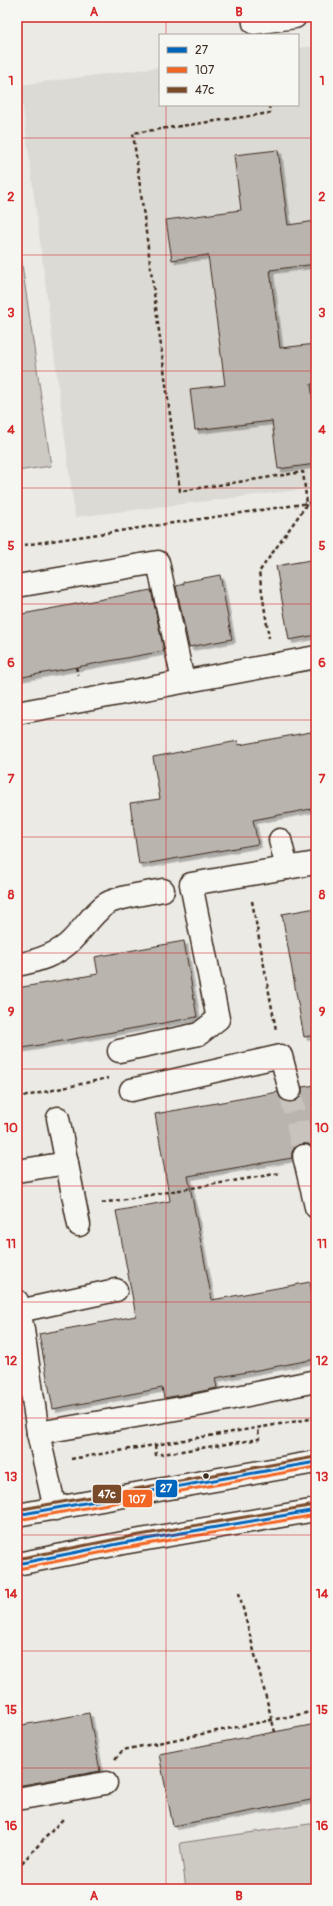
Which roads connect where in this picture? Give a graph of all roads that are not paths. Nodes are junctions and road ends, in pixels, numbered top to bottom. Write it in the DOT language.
graph roads {
  1 [pos="253,17"];
  2 [pos="296,17"];
  3 [pos="17,586"];
  4 [pos="316,657"];
  5 [pos="184,682"];
  6 [pos="17,713"];
  7 [pos="280,840"];
  8 [pos="316,863"];
  9 [pos="287,868"];
  10 [pos="163,890"];
  11 [pos="17,965"];
  12 [pos="119,1051"];
  13 [pos="131,1090"];
  14 [pos="290,1090"];
  15 [pos="58,1118"];
  16 [pos="305,1162"];
  17 [pos="67,1163"];
  18 [pos="17,1171"];
  19 [pos="316,1207"];
  20 [pos="77,1216"];
  21 [pos="116,1290"];
  22 [pos="19,1318"];
  23 [pos="316,1381"];
  24 [pos="38,1433"];
  25 [pos="316,1462"];
  26 [pos="55,1509"];
  27 [pos="316,1510"];
  28 [pos="17,1515"];
  29 [pos="17,1564"];
  30 [pos="106,1784"];
  31 [pos="17,1799"];
  1 -- 2 [label="main road"];
  3 -- 5 [label="main road"];
  4 -- 5 [label="main road"];
  5 -- 6 [label="main road"];
  7 -- 9 [label="main road"];
  8 -- 9 [label="main road"];
  9 -- 12 [label="main road"];
  10 -- 11 [label="main road"];
  13 -- 14 [label="main road"];
  15 -- 17 [label="main road"];
  16 -- 19 [label="main road"];
  17 -- 18 [label="main road"];
  17 -- 20 [label="main road"];
  21 -- 22 [label="main road"];
  22 -- 24 [label="main road"];
  23 -- 24 [label="main road"];
  24 -- 26 [label="main road"];
  25 -- 26 [label="main road"];
  26 -- 28 [label="main road"];
  27 -- 29 [label="main road"];
  30 -- 31 [label="main road"];
}
